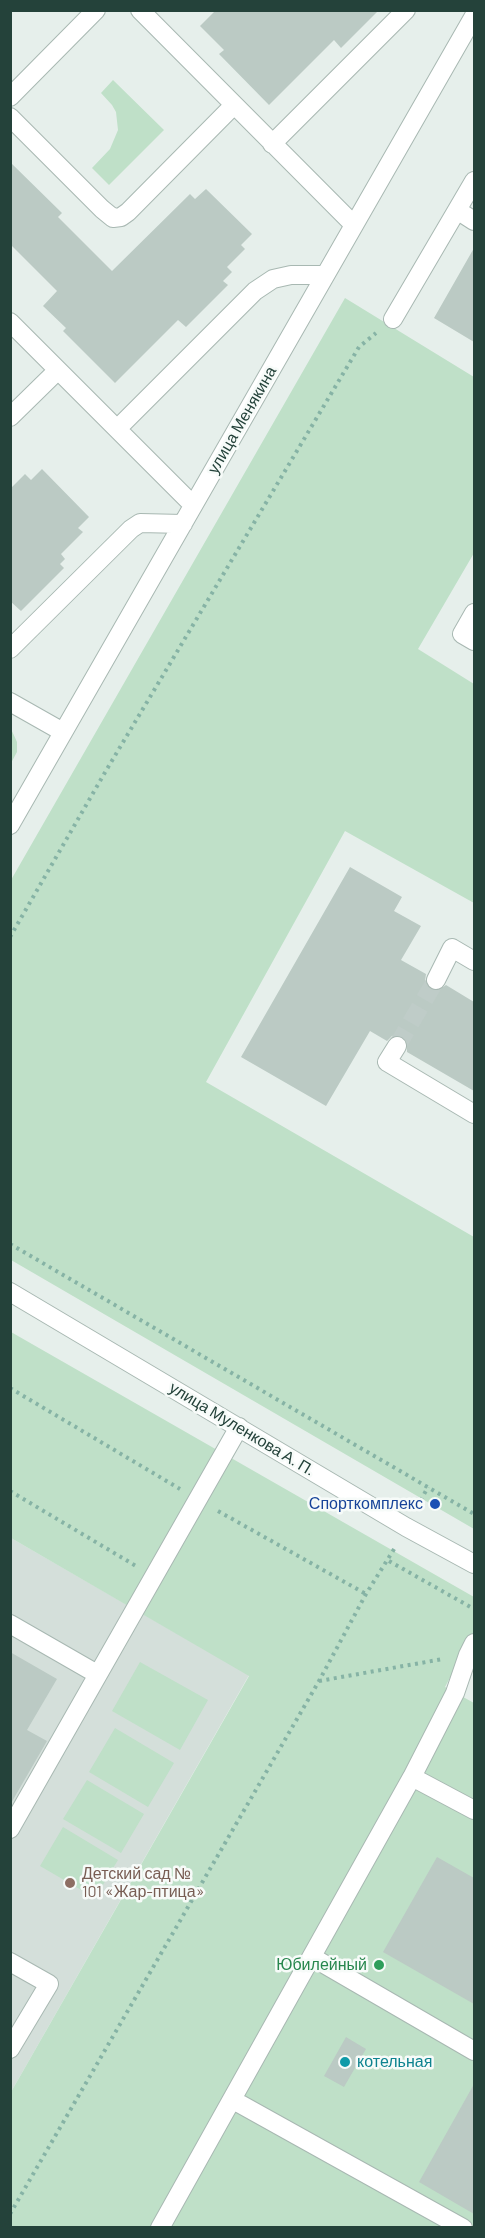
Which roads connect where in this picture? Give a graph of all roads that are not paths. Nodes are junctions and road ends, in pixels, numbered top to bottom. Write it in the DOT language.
graph roads {
  1 [pos="96,10"];
  2 [pos="140,10"];
  3 [pos="406,10"];
  4 [pos="474,16"];
  5 [pos="10,97"];
  6 [pos="234,105"];
  7 [pos="10,117"];
  8 [pos="272,144"];
  9 [pos="474,181"];
  10 [pos="458,210"];
  11 [pos="474,220"];
  12 [pos="354,225"];
  13 [pos="326,275"];
  14 [pos="393,319"];
  15 [pos="10,322"];
  16 [pos="58,370"];
  17 [pos="10,417"];
  18 [pos="117,429"];
  19 [pos="193,506"];
  20 [pos="183,524"];
  21 [pos="474,613"];
  22 [pos="474,641"];
  23 [pos="10,649"];
  24 [pos="10,702"];
  25 [pos="63,732"];
  26 [pos="10,825"];
  27 [pos="474,961"];
  28 [pos="436,980"];
  29 [pos="398,1046"];
  30 [pos="474,1114"];
  31 [pos="10,1292"];
  32 [pos="239,1427"];
  33 [pos="474,1564"];
  34 [pos="10,1624"];
  35 [pos="471,1649"];
  36 [pos="98,1674"];
  37 [pos="412,1777"];
  38 [pos="474,1810"];
  39 [pos="12,1823"];
  40 [pos="312,1957"];
  41 [pos="10,1962"];
  42 [pos="10,2049"];
  43 [pos="474,2051"];
  44 [pos="233,2100"];
  45 [pos="160,2228"];
  46 [pos="463,2228"];
  1 -- 5 [label="street"];
  2 -- 6 [label="street"];
  3 -- 8 [label="street"];
  4 -- 12 [label="street, улица Менякина"];
  6 -- 7 [label="street"];
  6 -- 8 [label="street"];
  8 -- 12 [label="street"];
  9 -- 10 [label="street"];
  10 -- 11 [label="street"];
  10 -- 14 [label="street"];
  12 -- 13 [label="street, улица Менякина"];
  13 -- 18 [label="street"];
  13 -- 19 [label="street, улица Менякина"];
  15 -- 16 [label="street"];
  16 -- 17 [label="street"];
  16 -- 18 [label="street"];
  18 -- 19 [label="street"];
  19 -- 20 [label="street, улица Менякина"];
  20 -- 23 [label="street"];
  20 -- 25 [label="street, улица Менякина"];
  21 -- 22 [label="street"];
  24 -- 25 [label="street"];
  25 -- 26 [label="street, улица Менякина"];
  27 -- 28 [label="street"];
  29 -- 30 [label="street"];
  31 -- 32 [label="street, улица Муленкова А. П."];
  32 -- 33 [label="street, улица Муленкова А. П."];
  32 -- 36 [label="street"];
  34 -- 36 [label="street"];
  35 -- 37 [label="street"];
  36 -- 39 [label="street"];
  37 -- 38 [label="street"];
  37 -- 40 [label="street"];
  40 -- 43 [label="street"];
  40 -- 44 [label="street"];
  41 -- 42 [label="street"];
  44 -- 45 [label="street"];
  44 -- 46 [label="street"];
}
